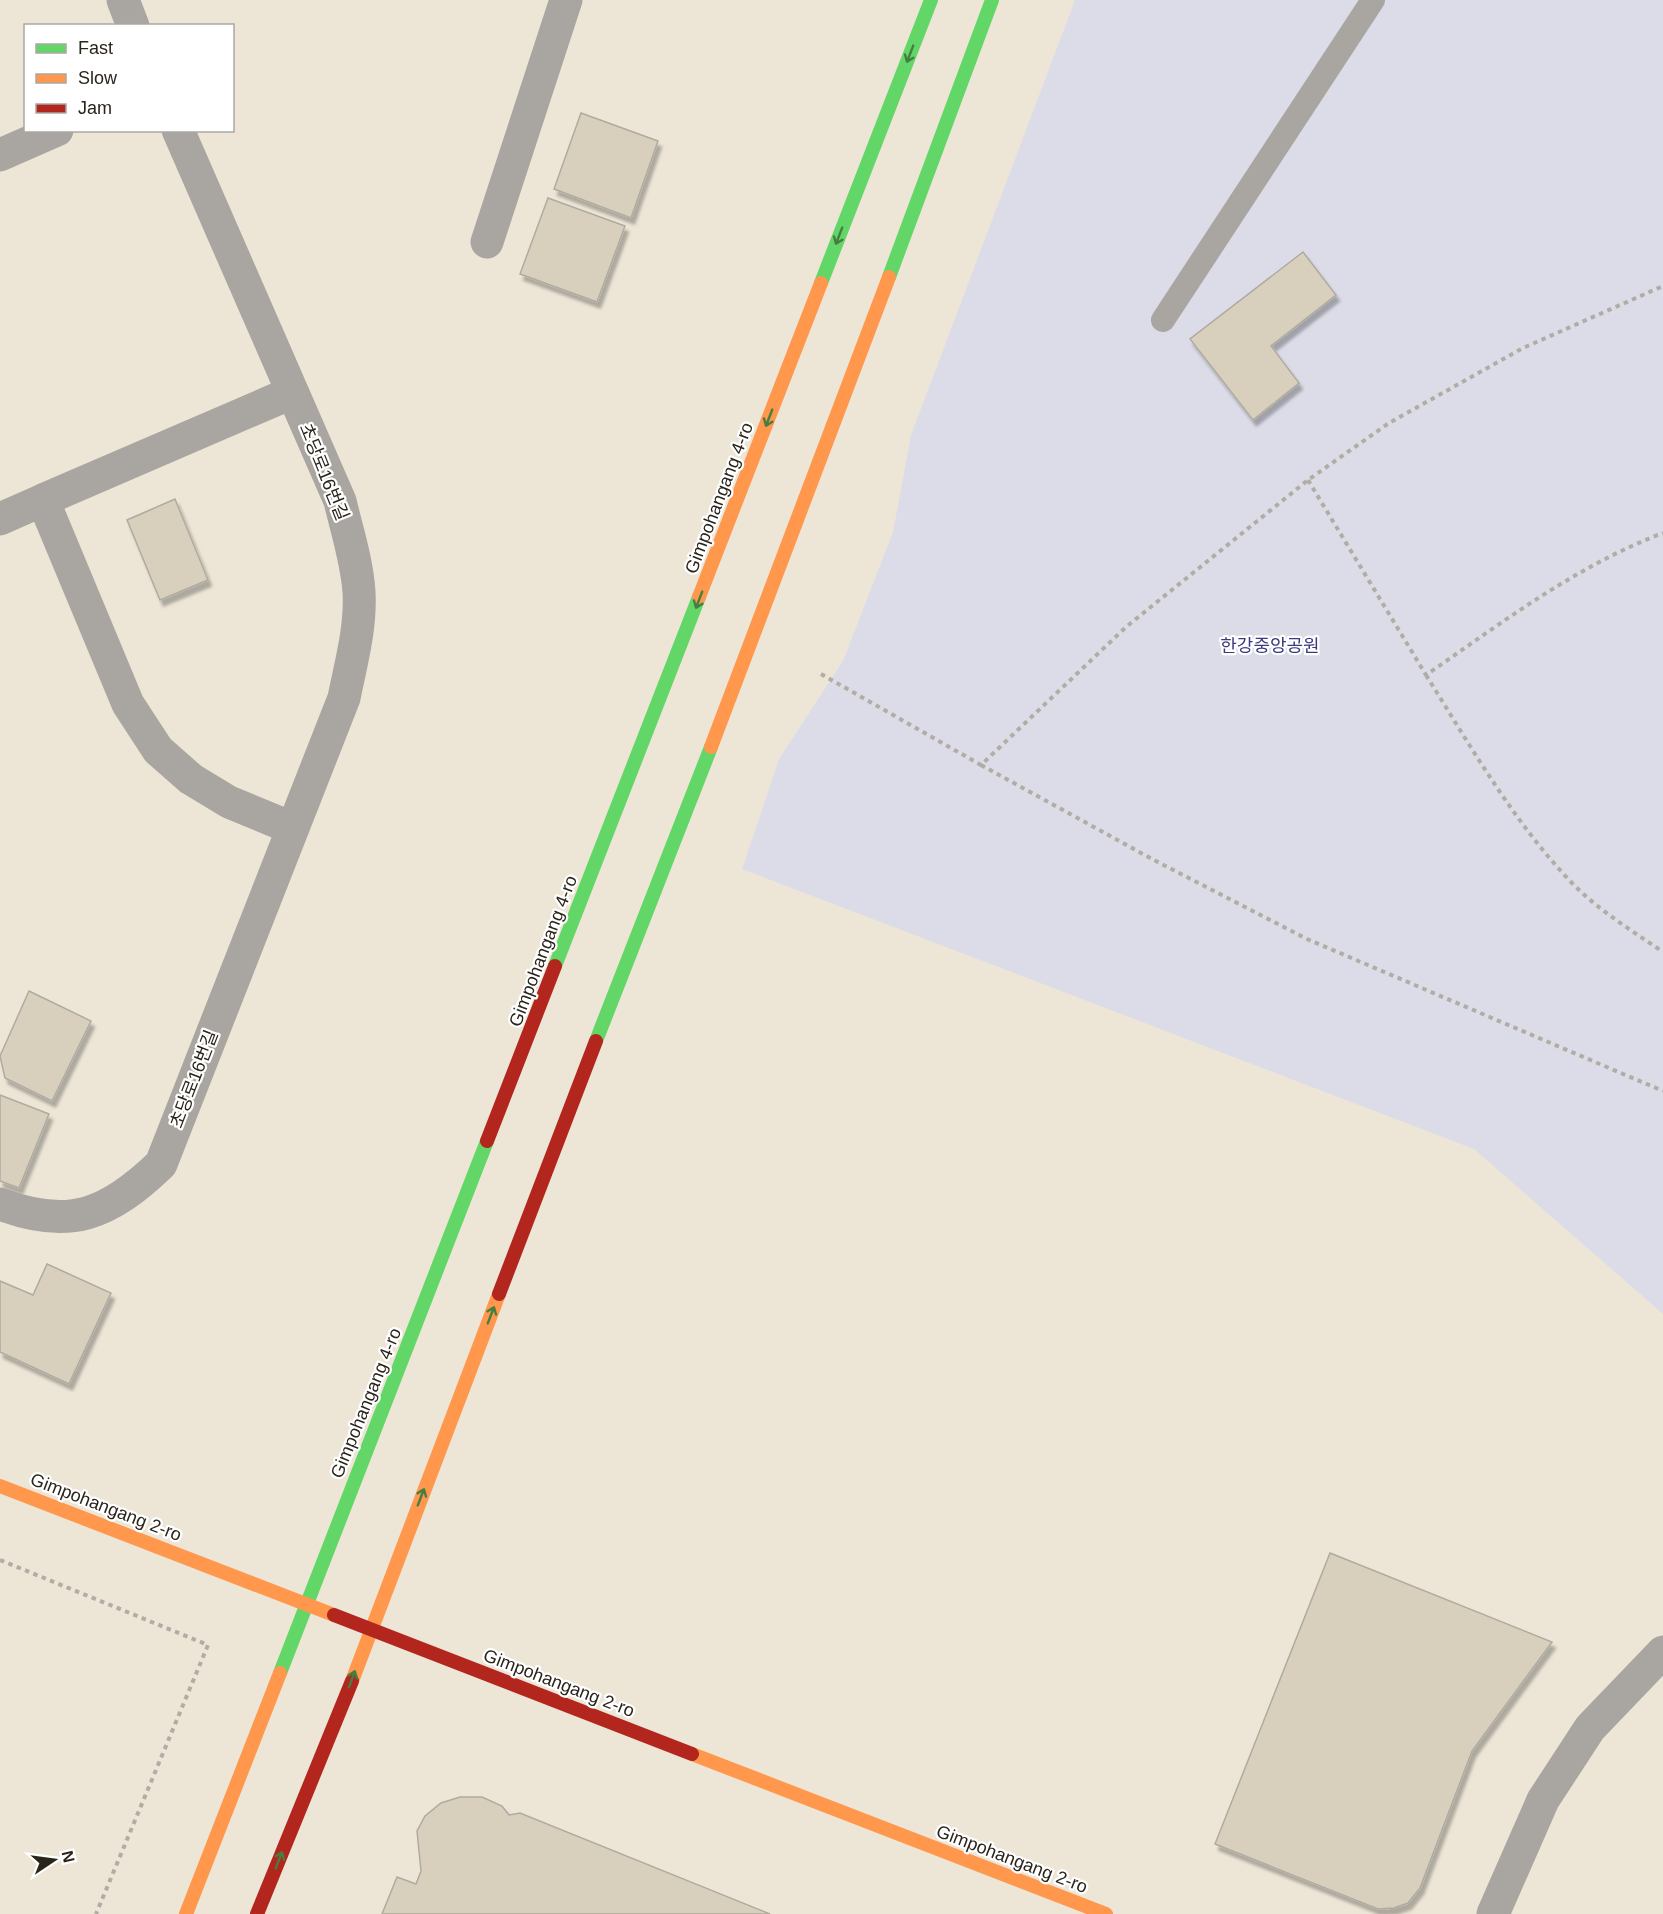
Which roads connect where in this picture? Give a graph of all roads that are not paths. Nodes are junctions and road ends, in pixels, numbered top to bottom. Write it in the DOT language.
graph roads {
  1 [pos="123,0"];
  2 [pos="566,0"];
  3 [pos="931,0"];
  4 [pos="992,0"];
  5 [pos="1373,0"];
  6 [pos="132,24"];
  7 [pos="52,132"];
  8 [pos="179,132"];
  9 [pos="0,154"];
  10 [pos="487,242"];
  11 [pos="1163,320"];
  12 [pos="291,393"];
  13 [pos="43,500"];
  14 [pos="0,519"];
  15 [pos="292,828"];
  16 [pos="0,1203"];
  17 [pos="0,1486"];
  18 [pos="306,1603"];
  19 [pos="371,1629"];
  20 [pos="1663,1652"];
  21 [pos="186,1914"];
  22 [pos="257,1914"];
  23 [pos="1106,1914"];
  24 [pos="1493,1914"];
  1 -- 6 [label="street"];
  2 -- 10 [label="street"];
  3 -- 18 [label="street, Gimpohangang 4-ro, one-way"];
  19 -- 4 [label="street, one-way"];
  5 -- 11 [label="lane"];
  7 -- 9 [label="street"];
  8 -- 12 [label="street, 초당로16번길"];
  12 -- 13 [label="street"];
  12 -- 15 [label="street, 초당로16번길"];
  13 -- 14 [label="street"];
  13 -- 15 [label="street"];
  15 -- 16 [label="street, 초당로16번길"];
  17 -- 18 [label="street, Gimpohangang 2-ro"];
  18 -- 19 [label="street, Gimpohangang 2-ro"];
  18 -- 21 [label="street, Gimpohangang 4-ro"];
  22 -- 19 [label="street, one-way"];
  19 -- 23 [label="street, Gimpohangang 2-ro"];
  20 -- 24 [label="street"];
}
